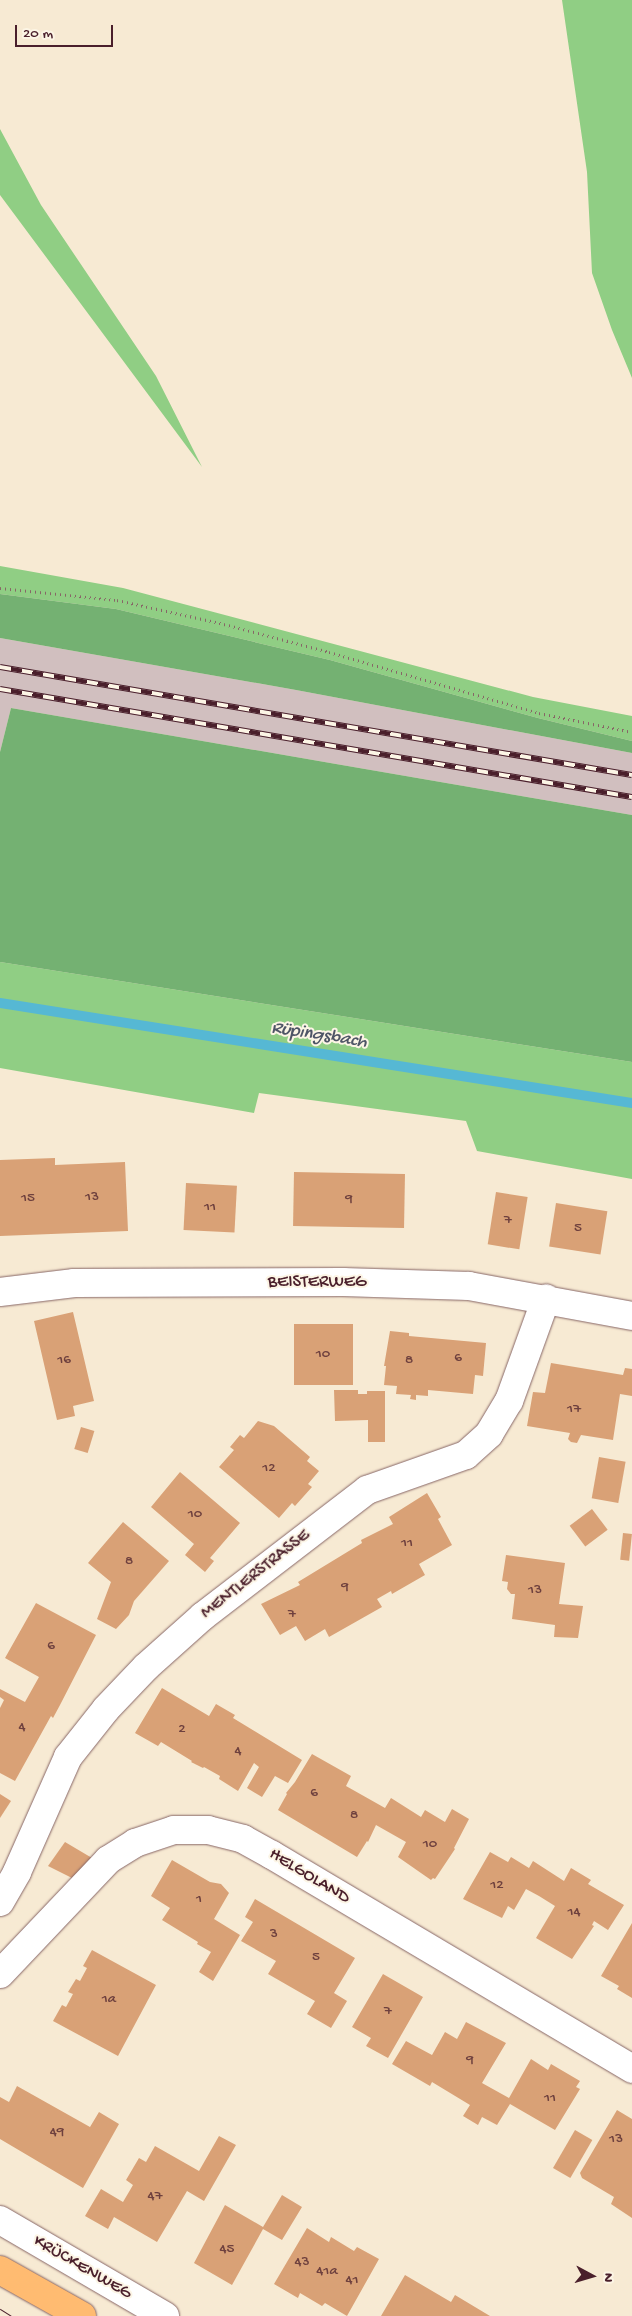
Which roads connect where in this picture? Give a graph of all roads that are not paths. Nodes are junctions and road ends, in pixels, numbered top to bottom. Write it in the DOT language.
graph roads {
  1 [pos="0,1292"];
  2 [pos="546,1299"];
  3 [pos="632,1316"];
  4 [pos="0,1902"];
  5 [pos="0,1974"];
  6 [pos="632,2069"];
  7 [pos="0,2220"];
  8 [pos="0,2270"];
  9 [pos="82,2316"];
  10 [pos="165,2316"];
  1 -- 2 [label="street, BEISTERWEG"];
  2 -- 3 [label="street, BEISTERWEG"];
  2 -- 4 [label="street, MENTLERSTRASSE"];
  5 -- 6 [label="street, HELGOLAND"];
  7 -- 10 [label="street, KRÜCKENWEG"];
  8 -- 9 [label="main road"];
}
